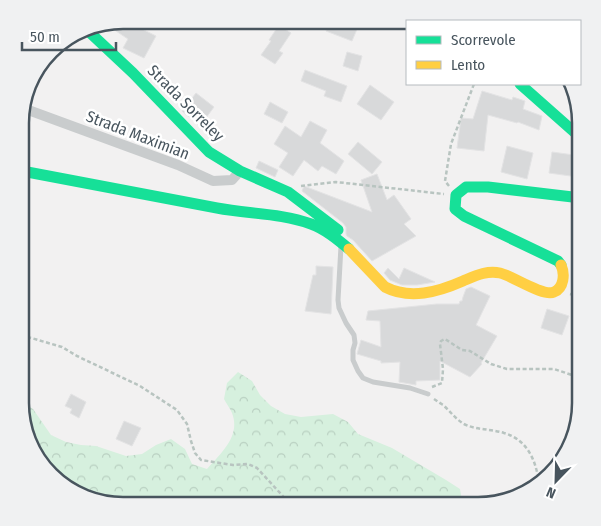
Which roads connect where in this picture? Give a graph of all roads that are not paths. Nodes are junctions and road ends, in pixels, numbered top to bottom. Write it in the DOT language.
graph roads {
  1 [pos="92,34"];
  2 [pos="521,85"];
  3 [pos="30,111"];
  4 [pos="572,130"];
  5 [pos="240,171"];
  6 [pos="29,172"];
  7 [pos="572,197"];
  8 [pos="341,242"];
  9 [pos="428,394"];
  1 -- 5 [label="street, Strada Sorreley"];
  2 -- 4 [label="street"];
  3 -- 5 [label="street, Strada Maximian"];
  5 -- 8 [label="street, Strada Sorreley"];
  6 -- 8 [label="street"];
  7 -- 8 [label="street"];
  8 -- 9 [label="lane"];
}
